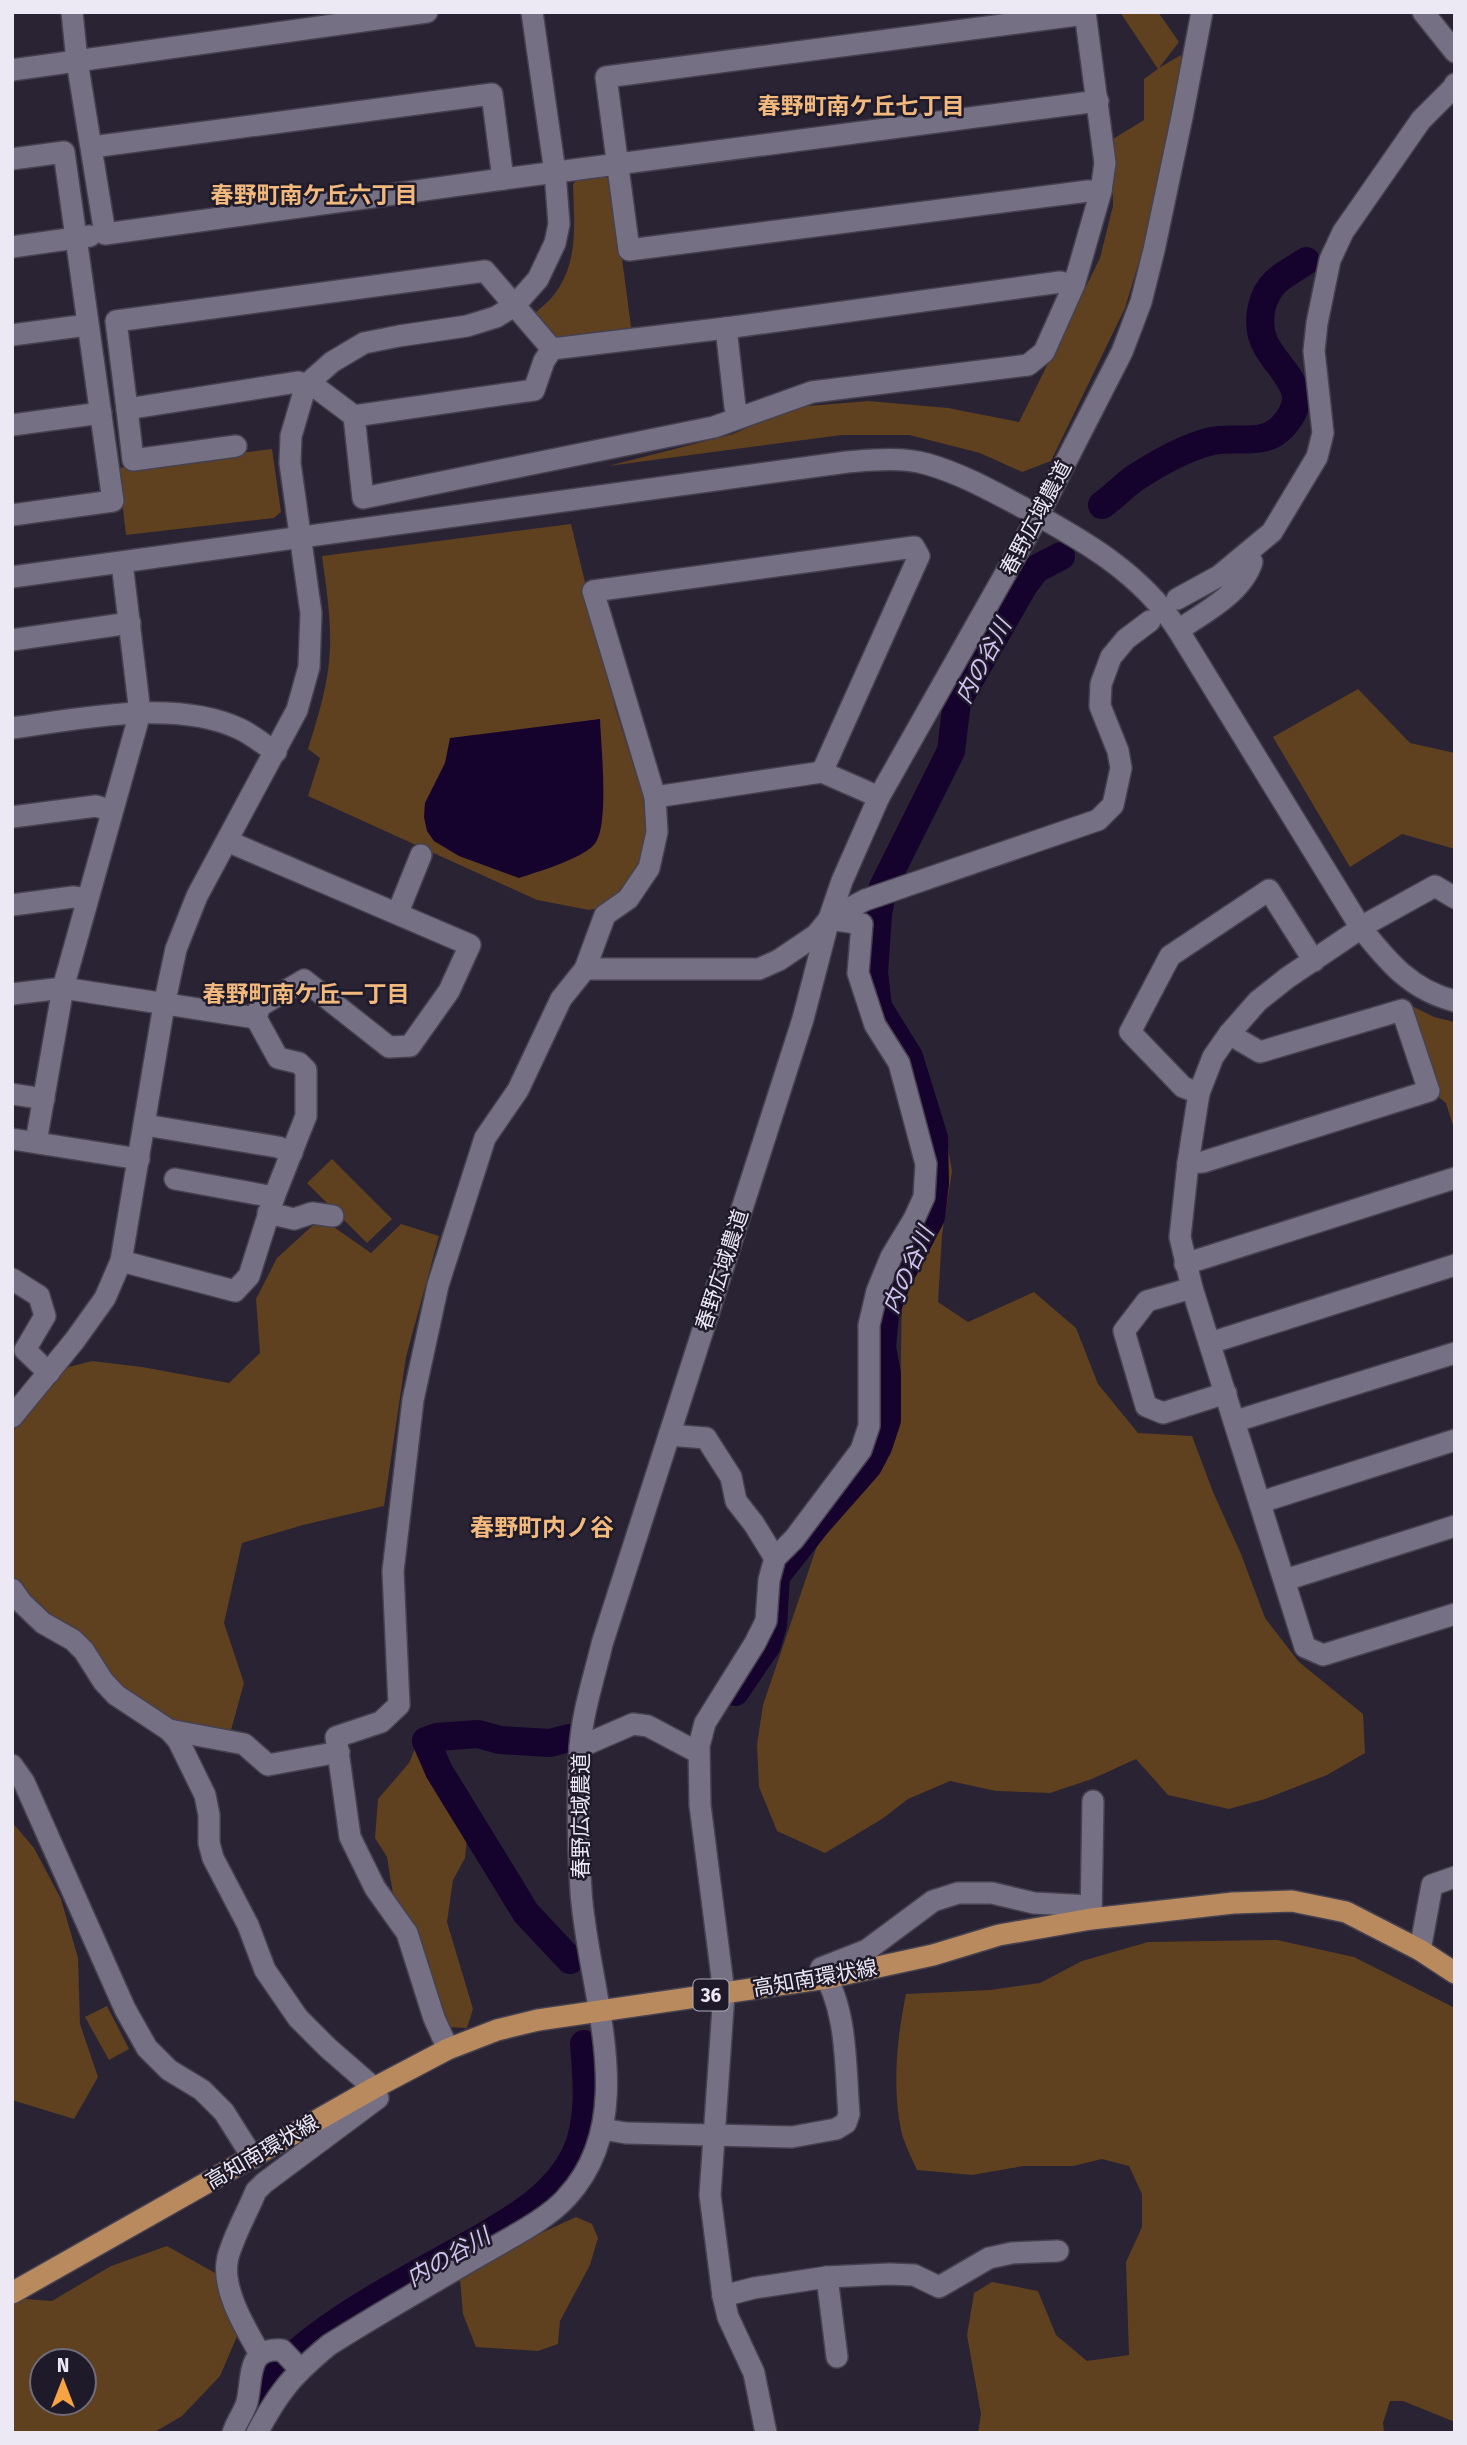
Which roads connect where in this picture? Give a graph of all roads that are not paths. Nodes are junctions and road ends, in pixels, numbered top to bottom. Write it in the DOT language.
graph roads {
  1 [pos="72,12"];
  2 [pos="427,12"];
  3 [pos="532,12"];
  4 [pos="1202,12"];
  5 [pos="1423,12"];
  6 [pos="1085,13"];
  7 [pos="1455,52"];
  8 [pos="77,61"];
  9 [pos="12,70"];
  10 [pos="1455,84"];
  11 [pos="1098,101"];
  12 [pos="92,147"];
  13 [pos="12,159"];
  14 [pos="617,164"];
  15 [pos="555,172"];
  16 [pos="503,178"];
  17 [pos="1101,191"];
  18 [pos="105,234"];
  19 [pos="76,238"];
  20 [pos="12,247"];
  21 [pos="1074,285"];
  22 [pos="513,306"];
  23 [pos="88,325"];
  24 [pos="726,328"];
  25 [pos="12,335"];
  26 [pos="552,349"];
  27 [pos="306,385"];
  28 [pos="127,409"];
  29 [pos="101,413"];
  30 [pos="354,416"];
  31 [pos="741,416"];
  32 [pos="12,425"];
  33 [pos="236,446"];
  34 [pos="12,515"];
  35 [pos="1038,516"];
  36 [pos="301,537"];
  37 [pos="1248,554"];
  38 [pos="122,563"];
  39 [pos="12,577"];
  40 [pos="1177,599"];
  41 [pos="1150,621"];
  42 [pos="130,623"];
  43 [pos="1178,630"];
  44 [pos="12,640"];
  45 [pos="140,713"];
  46 [pos="12,728"];
  47 [pos="276,752"];
  48 [pos="822,772"];
  49 [pos="655,797"];
  50 [pos="879,797"];
  51 [pos="112,811"];
  52 [pos="12,817"];
  53 [pos="227,841"];
  54 [pos="421,855"];
  55 [pos="1455,898"];
  56 [pos="87,899"];
  57 [pos="12,905"];
  58 [pos="398,912"];
  59 [pos="829,919"];
  60 [pos="1361,928"];
  61 [pos="1314,961"];
  62 [pos="585,969"];
  63 [pos="63,988"];
  64 [pos="12,994"];
  65 [pos="1455,1001"];
  66 [pos="164,1005"];
  67 [pos="256,1018"];
  68 [pos="1229,1034"];
  69 [pos="1199,1093"];
  70 [pos="12,1094"];
  71 [pos="44,1099"];
  72 [pos="145,1125"];
  73 [pos="12,1139"];
  74 [pos="36,1142"];
  75 [pos="292,1153"];
  76 [pos="139,1159"];
  77 [pos="1188,1163"];
  78 [pos="1455,1178"];
  79 [pos="175,1179"];
  80 [pos="271,1205"];
  81 [pos="333,1216"];
  82 [pos="121,1261"];
  83 [pos="1185,1264"];
  84 [pos="1455,1265"];
  85 [pos="16,1284"];
  86 [pos="1192,1288"];
  87 [pos="1210,1343"];
  88 [pos="1455,1353"];
  89 [pos="49,1373"];
  90 [pos="1226,1392"];
  91 [pos="12,1417"];
  92 [pos="1236,1421"];
  93 [pos="669,1435"];
  94 [pos="1455,1440"];
  95 [pos="1261,1502"];
  96 [pos="1455,1526"];
  97 [pos="775,1558"];
  98 [pos="1284,1580"];
  99 [pos="12,1589"];
  100 [pos="1455,1614"];
  101 [pos="169,1730"];
  102 [pos="700,1745"];
  103 [pos="580,1747"];
  104 [pos="339,1752"];
  105 [pos="12,1765"];
  106 [pos="1093,1801"];
  107 [pos="1455,1877"];
  108 [pos="1090,1912"];
  109 [pos="1419,1950"];
  110 [pos="1455,1973"];
  111 [pos="827,1978"];
  112 [pos="724,1993"];
  113 [pos="599,2012"];
  114 [pos="448,2049"];
  115 [pos="374,2088"];
  116 [pos="603,2129"];
  117 [pos="713,2136"];
  118 [pos="253,2158"];
  119 [pos="1058,2251"];
  120 [pos="827,2277"];
  121 [pos="12,2293"];
  122 [pos="723,2296"];
  123 [pos="260,2354"];
  124 [pos="837,2357"];
  125 [pos="292,2361"];
  126 [pos="233,2433"];
  127 [pos="257,2433"];
  128 [pos="766,2433"];
  1 -- 8 [label="street"];
  2 -- 8 [label="street"];
  3 -- 15 [label="street"];
  4 -- 35 [label="street, 春野広域農道"];
  5 -- 7 [label="street"];
  6 -- 11 [label="street"];
  6 -- 14 [label="street"];
  8 -- 9 [label="street"];
  8 -- 12 [label="street"];
  10 -- 37 [label="street"];
  11 -- 14 [label="street"];
  11 -- 17 [label="street"];
  12 -- 16 [label="street"];
  12 -- 18 [label="street"];
  13 -- 19 [label="street"];
  14 -- 15 [label="street"];
  14 -- 17 [label="street"];
  15 -- 16 [label="street"];
  15 -- 22 [label="street"];
  16 -- 18 [label="street"];
  17 -- 21 [label="street"];
  18 -- 19 [label="street"];
  19 -- 20 [label="street"];
  19 -- 23 [label="street"];
  21 -- 24 [label="street"];
  21 -- 31 [label="street"];
  22 -- 26 [label="street"];
  22 -- 27 [label="street"];
  22 -- 28 [label="street"];
  23 -- 25 [label="street"];
  23 -- 29 [label="street"];
  24 -- 26 [label="street"];
  24 -- 31 [label="street"];
  26 -- 30 [label="street"];
  27 -- 28 [label="street"];
  27 -- 30 [label="street"];
  27 -- 36 [label="street"];
  28 -- 33 [label="street"];
  29 -- 32 [label="street"];
  29 -- 34 [label="street"];
  30 -- 31 [label="street"];
  35 -- 36 [label="street"];
  35 -- 43 [label="street"];
  35 -- 50 [label="street, 春野広域農道"];
  36 -- 38 [label="street"];
  36 -- 47 [label="street"];
  37 -- 40 [label="street"];
  37 -- 43 [label="street"];
  38 -- 39 [label="street"];
  38 -- 42 [label="street"];
  41 -- 59 [label="street"];
  42 -- 44 [label="street"];
  42 -- 45 [label="street"];
  43 -- 60 [label="street"];
  45 -- 46 [label="street"];
  45 -- 47 [label="street"];
  45 -- 51 [label="street"];
  47 -- 53 [label="street"];
  48 -- 49 [label="street"];
  48 -- 49 [label="street"];
  48 -- 50 [label="street"];
  49 -- 62 [label="street"];
  50 -- 59 [label="street, 春野広域農道"];
  51 -- 52 [label="street"];
  51 -- 56 [label="street"];
  53 -- 58 [label="street"];
  53 -- 66 [label="street"];
  54 -- 58 [label="street"];
  55 -- 60 [label="street"];
  56 -- 57 [label="street"];
  56 -- 63 [label="street"];
  58 -- 67 [label="street"];
  59 -- 62 [label="street"];
  59 -- 93 [label="street, 春野広域農道"];
  59 -- 97 [label="street"];
  60 -- 61 [label="street"];
  60 -- 65 [label="street"];
  61 -- 68 [label="street"];
  61 -- 69 [label="street"];
  62 -- 104 [label="street"];
  63 -- 64 [label="street"];
  63 -- 66 [label="street"];
  63 -- 71 [label="street"];
  66 -- 67 [label="street"];
  66 -- 72 [label="street"];
  67 -- 75 [label="street"];
  68 -- 69 [label="street"];
  68 -- 77 [label="street"];
  69 -- 77 [label="street"];
  70 -- 71 [label="street"];
  71 -- 74 [label="street"];
  72 -- 75 [label="street"];
  72 -- 76 [label="street"];
  73 -- 74 [label="street"];
  74 -- 76 [label="street"];
  75 -- 80 [label="street"];
  76 -- 82 [label="street"];
  77 -- 83 [label="street"];
  78 -- 83 [label="street"];
  79 -- 80 [label="street"];
  80 -- 81 [label="street"];
  80 -- 82 [label="street"];
  82 -- 89 [label="street"];
  83 -- 86 [label="street"];
  84 -- 87 [label="street"];
  85 -- 89 [label="street"];
  86 -- 87 [label="street"];
  86 -- 90 [label="street"];
  87 -- 90 [label="street"];
  88 -- 92 [label="street"];
  89 -- 91 [label="street"];
  90 -- 92 [label="street"];
  92 -- 95 [label="street"];
  93 -- 97 [label="street"];
  93 -- 103 [label="street, 春野広域農道"];
  94 -- 95 [label="street"];
  95 -- 98 [label="street"];
  96 -- 98 [label="street"];
  97 -- 102 [label="street"];
  98 -- 100 [label="street"];
  99 -- 101 [label="street"];
  101 -- 104 [label="street"];
  101 -- 115 [label="street"];
  102 -- 103 [label="street"];
  102 -- 112 [label="street"];
  103 -- 113 [label="street, 春野広域農道"];
  104 -- 114 [label="street"];
  105 -- 118 [label="street"];
  106 -- 108 [label="street"];
  107 -- 109 [label="street"];
  108 -- 109 [label="main road, 高知南環状線 / 36"];
  108 -- 111 [label="main road, 高知南環状線 / 36"];
  108 -- 111 [label="street"];
  109 -- 110 [label="main road, 高知南環状線 / 36"];
  111 -- 112 [label="main road, 高知南環状線 / 36"];
  111 -- 117 [label="street"];
  112 -- 113 [label="main road, 高知南環状線 / 36"];
  112 -- 117 [label="street"];
  113 -- 114 [label="main road, 高知南環状線 / 36"];
  113 -- 116 [label="street, 春野広域農道"];
  114 -- 115 [label="main road, 高知南環状線 / 36"];
  115 -- 118 [label="main road, 高知南環状線 / 36"];
  115 -- 123 [label="street"];
  116 -- 117 [label="street"];
  116 -- 125 [label="street, 春野広域農道"];
  117 -- 122 [label="street"];
  118 -- 121 [label="main road, 高知南環状線 / 36"];
  119 -- 120 [label="street"];
  120 -- 122 [label="street"];
  120 -- 124 [label="street"];
  122 -- 128 [label="street"];
  123 -- 125 [label="street"];
  123 -- 126 [label="street"];
  125 -- 127 [label="street, 春野広域農道"];
}
